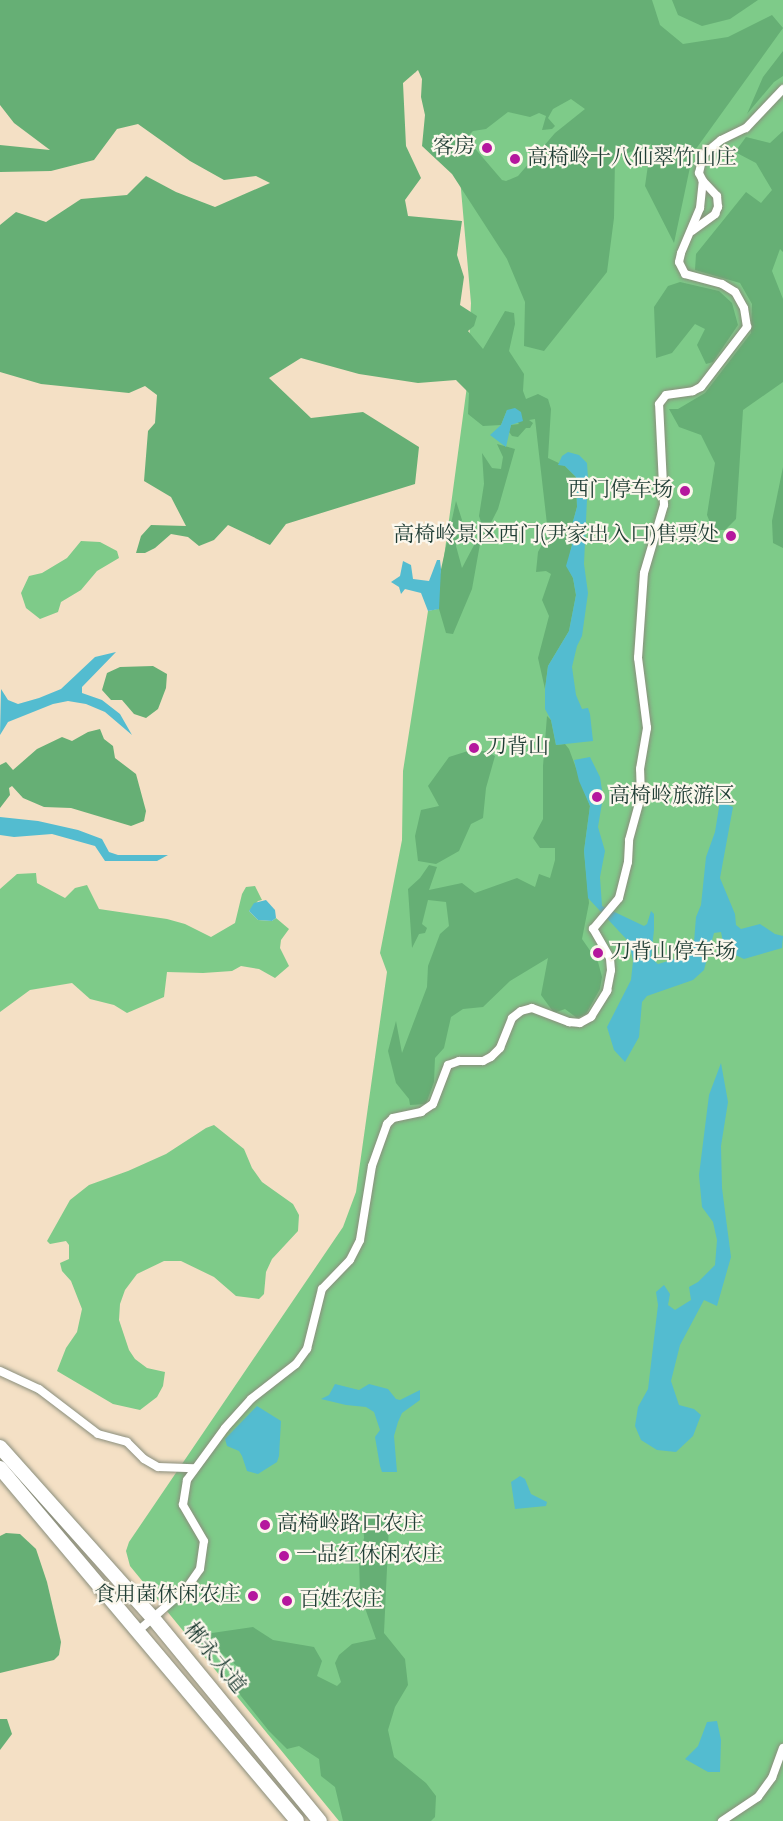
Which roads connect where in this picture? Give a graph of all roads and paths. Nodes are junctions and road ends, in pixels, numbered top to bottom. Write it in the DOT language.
graph roads {
  1 [pos="783,89"];
  2 [pos="703,181"];
  3 [pos="687,235"];
  4 [pos="0,1371"];
  5 [pos="0,1447"];
  6 [pos="0,1468"];
  7 [pos="194,1468"];
  8 [pos="153,1618"];
  9 [pos="139,1630"];
  10 [pos="783,1748"];
  11 [pos="297,1821"];
  12 [pos="320,1821"];
  13 [pos="722,1821"];
  1 -- 2 [label="street"];
  2 -- 3 [label="street"];
  2 -- 3 [label="street"];
  3 -- 7 [label="street"];
  4 -- 7 [label="street"];
  5 -- 8 [label="highway, 郴永大道"];
  6 -- 9 [label="highway, 郴永大道"];
  7 -- 8 [label="street"];
  8 -- 9 [label="street"];
  8 -- 12 [label="highway, 郴永大道"];
  9 -- 11 [label="highway, 郴永大道"];
  10 -- 13 [label="street"];
}
